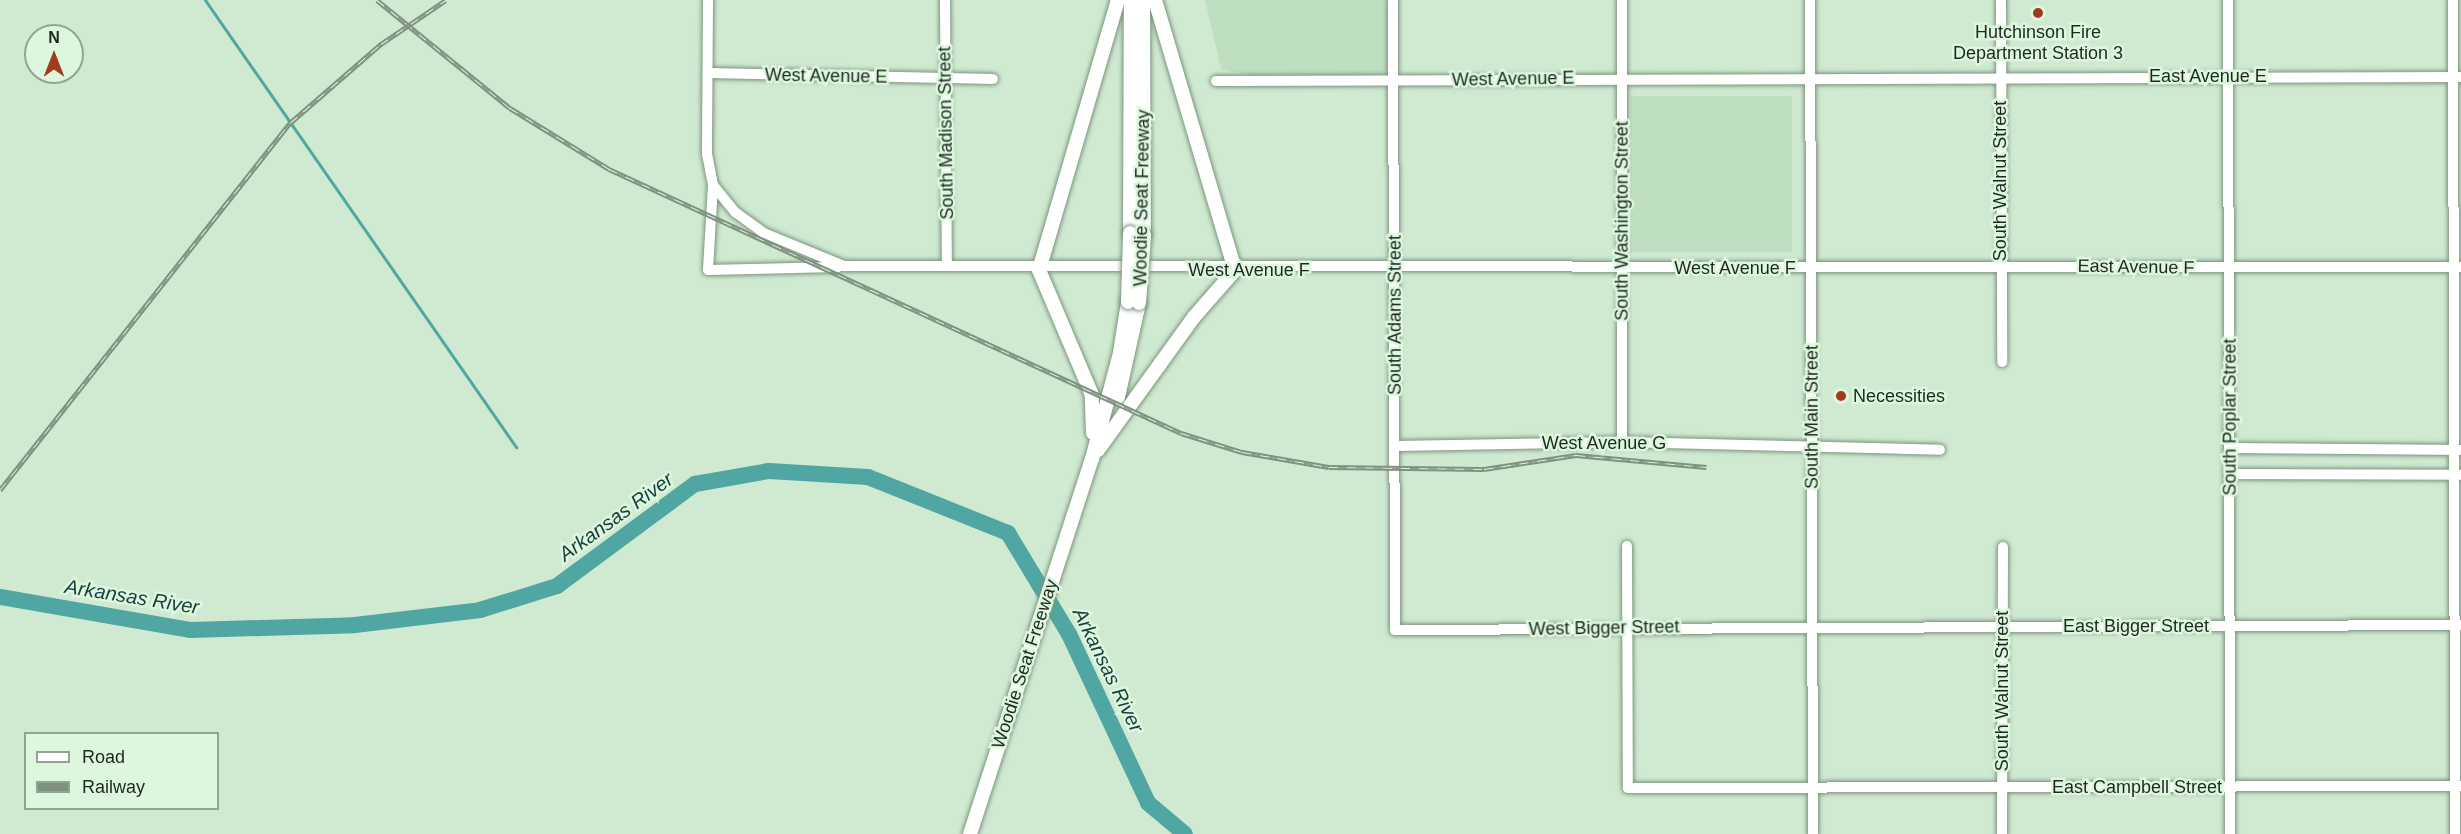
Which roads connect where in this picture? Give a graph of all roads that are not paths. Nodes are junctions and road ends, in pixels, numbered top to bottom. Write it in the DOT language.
graph roads {
  1 [pos="708,0"];
  2 [pos="945,0"];
  3 [pos="1118,0"];
  4 [pos="1131,0"];
  5 [pos="1143,0"];
  6 [pos="1155,0"];
  7 [pos="1393,0"];
  8 [pos="1622,0"];
  9 [pos="1810,0"];
  10 [pos="2001,0"];
  11 [pos="2228,0"];
  12 [pos="2453,0"];
  13 [pos="709,73"];
  14 [pos="1810,76"];
  15 [pos="2000,76"];
  16 [pos="2228,76"];
  17 [pos="2457,77"];
  18 [pos="944,78"];
  19 [pos="1622,78"];
  20 [pos="993,79"];
  21 [pos="1393,80"];
  22 [pos="1216,81"];
  23 [pos="713,185"];
  24 [pos="1137,234"];
  25 [pos="947,266"];
  26 [pos="2001,266"];
  27 [pos="844,267"];
  28 [pos="1811,267"];
  29 [pos="2457,267"];
  30 [pos="1395,268"];
  31 [pos="1622,268"];
  32 [pos="2230,268"];
  33 [pos="1039,270"];
  34 [pos="1235,270"];
  35 [pos="2002,362"];
  36 [pos="1622,442"];
  37 [pos="1396,446"];
  38 [pos="1812,447"];
  39 [pos="2230,448"];
  40 [pos="1940,450"];
  41 [pos="2458,450"];
  42 [pos="1092,459"];
  43 [pos="2230,474"];
  44 [pos="2458,475"];
  45 [pos="1627,546"];
  46 [pos="2003,547"];
  47 [pos="2002,625"];
  48 [pos="2457,625"];
  49 [pos="1812,626"];
  50 [pos="2230,626"];
  51 [pos="1625,629"];
  52 [pos="1395,630"];
  53 [pos="2230,786"];
  54 [pos="2458,786"];
  55 [pos="2002,787"];
  56 [pos="1812,788"];
  57 [pos="970,834"];
  58 [pos="1813,834"];
  59 [pos="2002,834"];
  60 [pos="2230,834"];
  61 [pos="2455,834"];
  1 -- 13 [label="street"];
  2 -- 18 [label="street, South Madison Street"];
  3 -- 33 [label="main road"];
  4 -- 24 [label="main road, Woodie Seat Freeway"];
  5 -- 24 [label="main road, Woodie Seat Freeway"];
  6 -- 34 [label="main road"];
  7 -- 21 [label="street, South Adams Street"];
  8 -- 19 [label="street, South Washington Street"];
  9 -- 14 [label="street, South Main Street"];
  10 -- 15 [label="street, South Walnut Street"];
  11 -- 16 [label="street, South Poplar Street"];
  12 -- 17 [label="street"];
  13 -- 18 [label="street, West Avenue E"];
  13 -- 23 [label="street"];
  14 -- 15 [label="street, East Avenue E"];
  14 -- 19 [label="street, West Avenue E"];
  14 -- 28 [label="street, South Main Street"];
  15 -- 16 [label="street, East Avenue E"];
  15 -- 26 [label="street, South Walnut Street"];
  16 -- 17 [label="street, East Avenue E"];
  16 -- 32 [label="street, South Poplar Street"];
  17 -- 29 [label="street"];
  18 -- 20 [label="street, West Avenue E"];
  18 -- 25 [label="street, South Madison Street"];
  19 -- 21 [label="street, West Avenue E"];
  19 -- 31 [label="street, South Washington Street"];
  21 -- 22 [label="street, West Avenue E"];
  21 -- 30 [label="street, South Adams Street"];
  23 -- 27 [label="street, West Avenue F"];
  23 -- 27 [label="street"];
  24 -- 42 [label="main road, Woodie Seat Freeway, bridge"];
  25 -- 27 [label="street, West Avenue F"];
  25 -- 33 [label="street, West Avenue F"];
  26 -- 28 [label="street, East Avenue F"];
  26 -- 32 [label="street, East Avenue F"];
  26 -- 35 [label="street, South Walnut Street"];
  28 -- 31 [label="street, West Avenue F"];
  28 -- 38 [label="street, South Main Street"];
  29 -- 32 [label="street, East Avenue F"];
  29 -- 41 [label="street"];
  30 -- 31 [label="street, West Avenue F"];
  30 -- 34 [label="street, West Avenue F"];
  30 -- 37 [label="street, South Adams Street"];
  31 -- 36 [label="street, South Washington Street"];
  32 -- 39 [label="street, South Poplar Street"];
  33 -- 34 [label="street, West Avenue F"];
  33 -- 42 [label="main road"];
  34 -- 42 [label="main road"];
  36 -- 37 [label="street, West Avenue G"];
  36 -- 38 [label="street, West Avenue G"];
  37 -- 52 [label="street, South Adams Street"];
  38 -- 40 [label="street, West Avenue G"];
  38 -- 49 [label="street, South Main Street"];
  39 -- 41 [label="street"];
  39 -- 43 [label="street, South Poplar Street"];
  41 -- 44 [label="street"];
  42 -- 57 [label="main road, Woodie Seat Freeway"];
  43 -- 44 [label="street"];
  43 -- 50 [label="street, South Poplar Street"];
  44 -- 48 [label="street"];
  45 -- 51 [label="street"];
  46 -- 47 [label="street, South Walnut Street"];
  47 -- 49 [label="street, East Bigger Street"];
  47 -- 50 [label="street, East Bigger Street"];
  47 -- 55 [label="street, South Walnut Street"];
  48 -- 50 [label="street, East Bigger Street"];
  48 -- 54 [label="street"];
  49 -- 51 [label="street, West Bigger Street"];
  49 -- 56 [label="street, South Main Street"];
  50 -- 53 [label="street, South Poplar Street"];
  51 -- 52 [label="street, West Bigger Street"];
  51 -- 56 [label="street, East Campbell Street"];
  53 -- 54 [label="street, East Campbell Street"];
  53 -- 55 [label="street, East Campbell Street"];
  53 -- 60 [label="street, South Poplar Street"];
  54 -- 61 [label="street"];
  55 -- 56 [label="street, East Campbell Street"];
  55 -- 59 [label="street, South Walnut Street"];
  56 -- 58 [label="street, South Main Street"];
}
